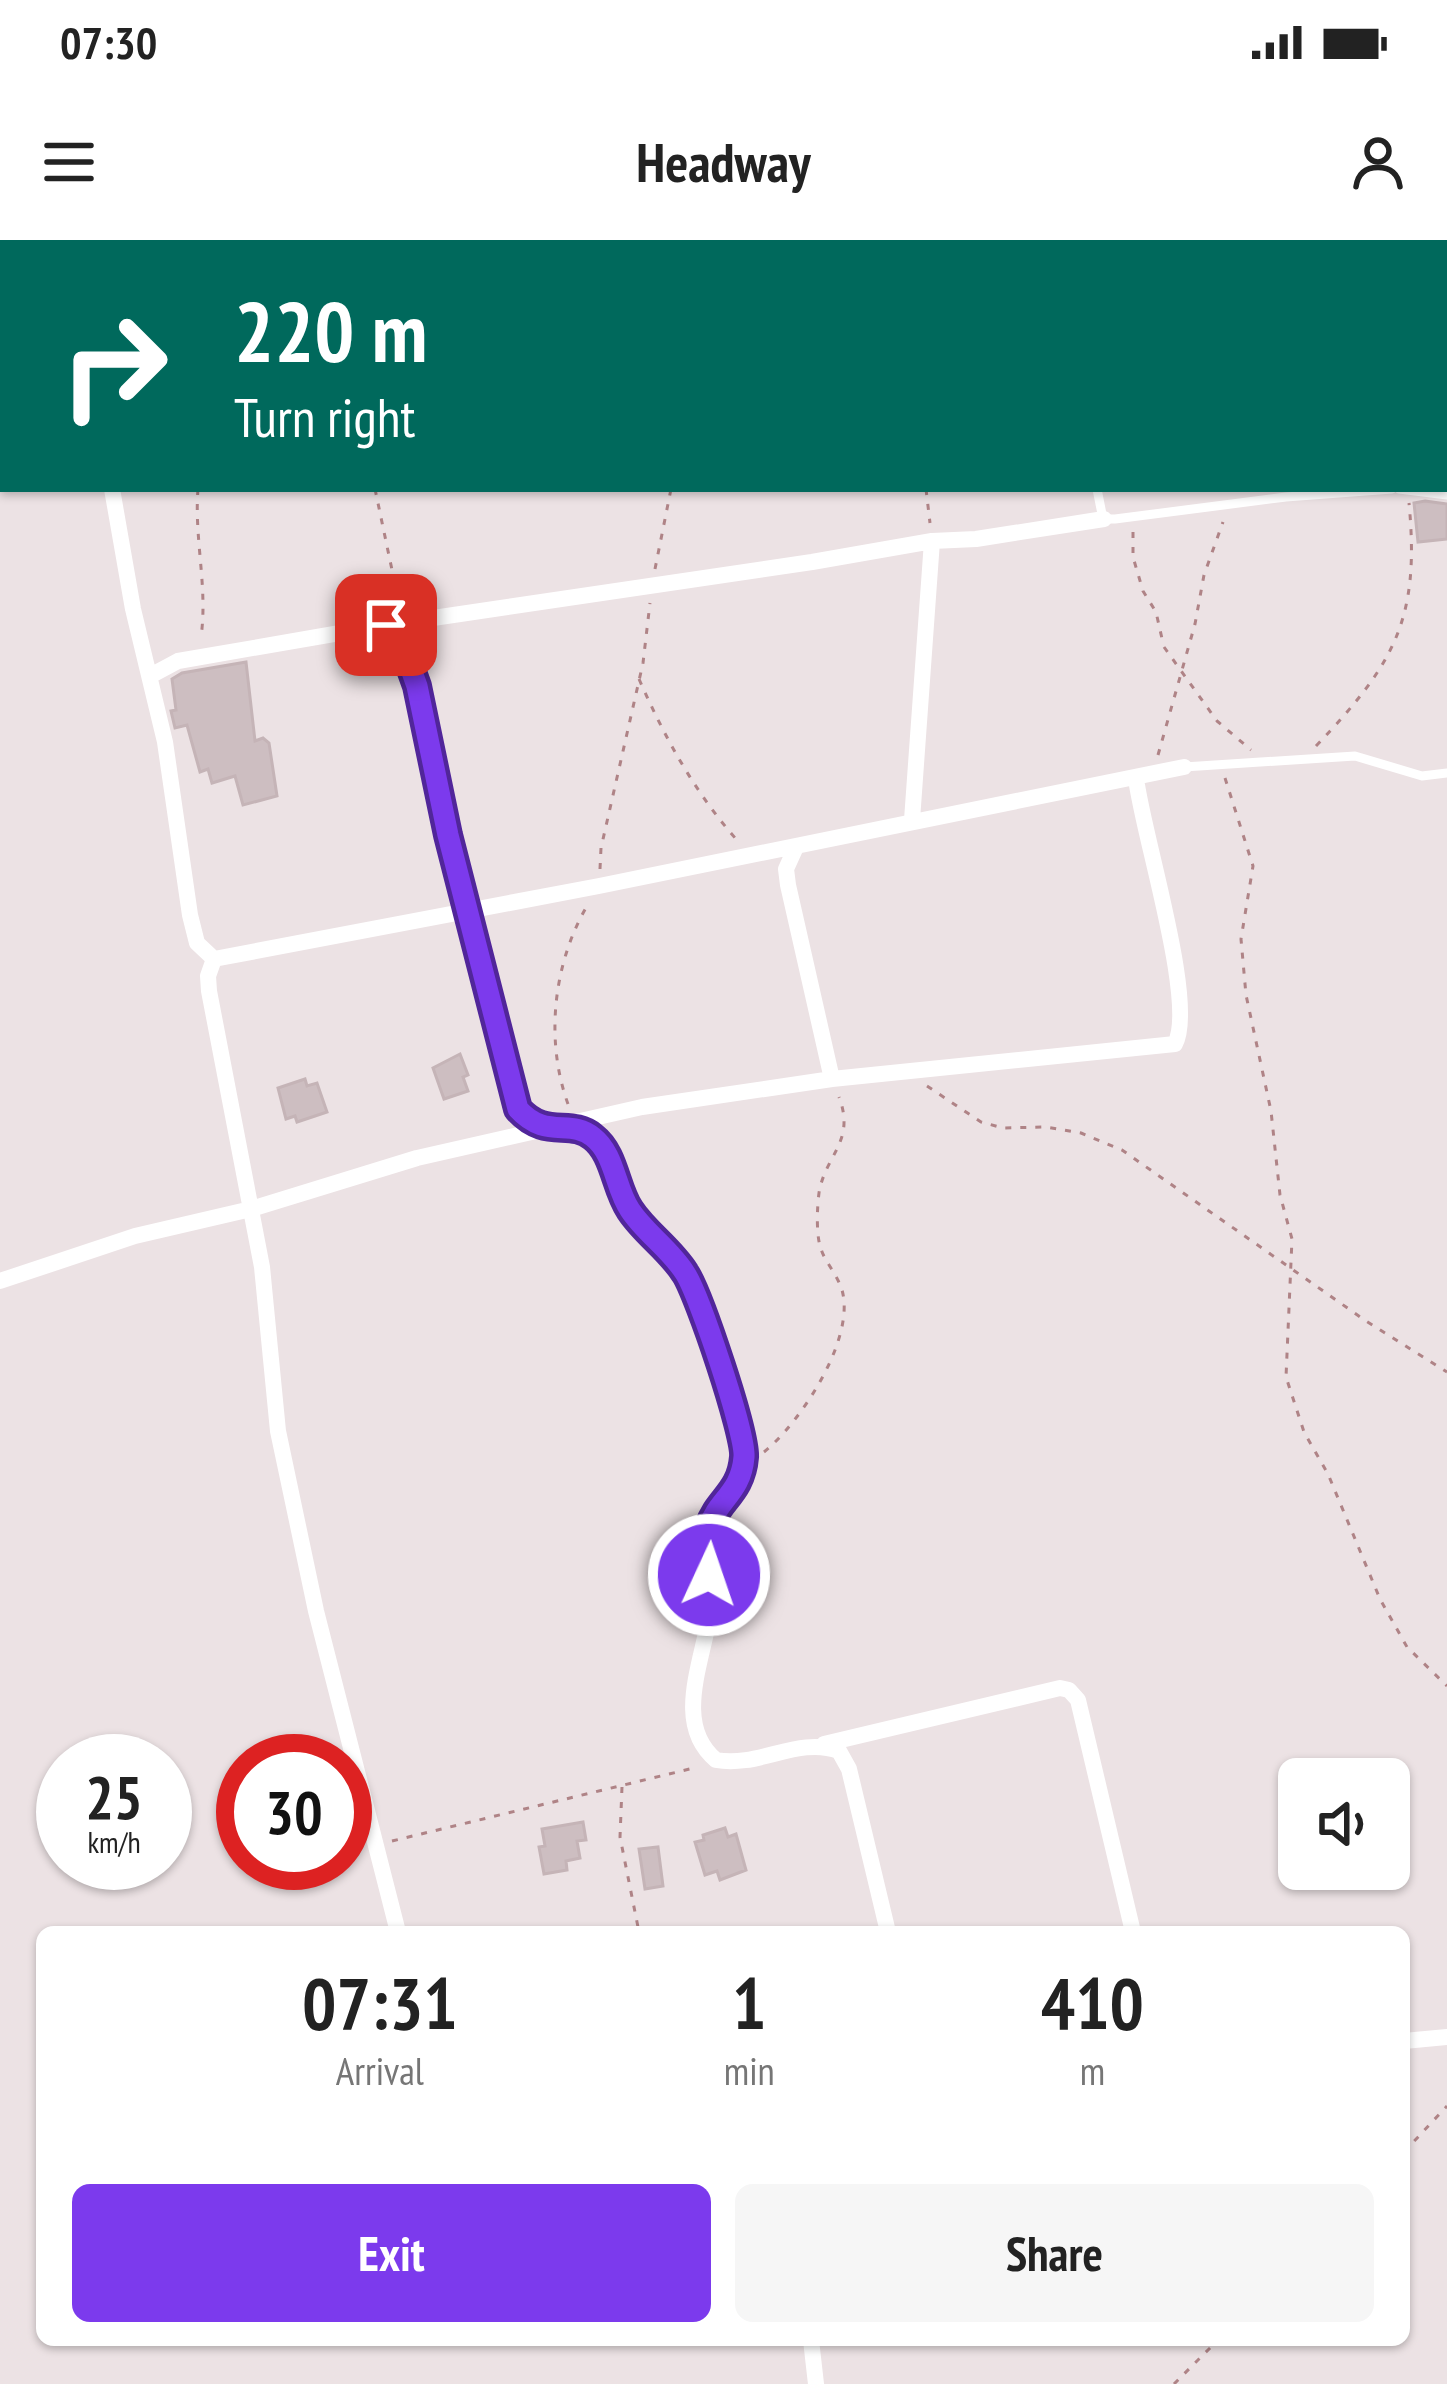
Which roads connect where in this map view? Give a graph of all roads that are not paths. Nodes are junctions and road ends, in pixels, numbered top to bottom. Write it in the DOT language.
graph roads {
  1 [pos="1082,240"];
  2 [pos="1126,240"];
  3 [pos="113,492"];
  4 [pos="1098,492"];
  5 [pos="1286,493"];
  6 [pos="1109,519"];
  7 [pos="932,541"];
  8 [pos="393,623"];
  9 [pos="150,676"];
  10 [pos="1184,767"];
  11 [pos="1447,773"];
  12 [pos="1136,778"];
  13 [pos="913,820"];
  14 [pos="796,847"];
  15 [pos="467,910"];
  16 [pos="214,958"];
  17 [pos="832,1079"];
  18 [pos="546,1129"];
  19 [pos="250,1209"];
  20 [pos="0,1280"];
  21 [pos="822,1745"];
  22 [pos="396,1926"];
  23 [pos="887,1926"];
  24 [pos="1131,1926"];
  25 [pos="1447,2037"];
  26 [pos="1410,2040"];
  27 [pos="812,2346"];
  28 [pos="816,2384"];
  1 -- 2 [label="lane"];
  3 -- 9 [label="street"];
  4 -- 6 [label="lane"];
  5 -- 6 [label="lane"];
  6 -- 7 [label="street"];
  7 -- 8 [label="street"];
  7 -- 13 [label="street"];
  8 -- 9 [label="street"];
  8 -- 15 [label="street"];
  9 -- 16 [label="street"];
  10 -- 11 [label="lane"];
  10 -- 12 [label="street"];
  12 -- 13 [label="street"];
  12 -- 17 [label="street"];
  13 -- 14 [label="street"];
  14 -- 15 [label="street"];
  14 -- 17 [label="street"];
  15 -- 16 [label="street"];
  15 -- 18 [label="street"];
  16 -- 19 [label="street"];
  17 -- 18 [label="street"];
  18 -- 19 [label="street"];
  18 -- 21 [label="street"];
  19 -- 20 [label="street"];
  19 -- 22 [label="street"];
  21 -- 23 [label="street"];
  21 -- 24 [label="street"];
  25 -- 26 [label="street"];
  27 -- 28 [label="street"];
}
